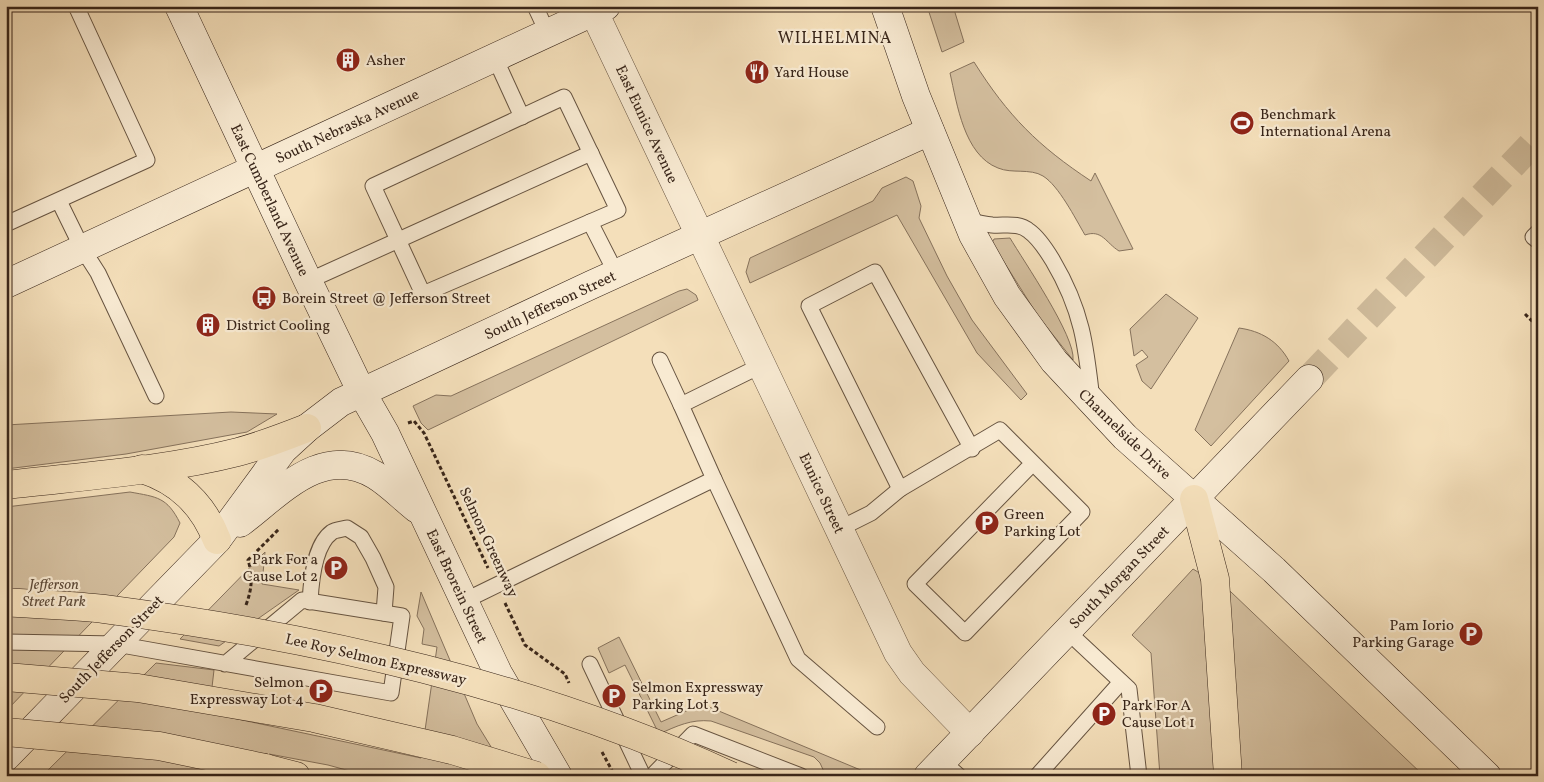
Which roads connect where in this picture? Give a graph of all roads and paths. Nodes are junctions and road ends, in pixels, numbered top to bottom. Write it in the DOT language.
graph roads {
  1 [pos="76,6"];
  2 [pos="179,6"];
  3 [pos="535,6"];
  4 [pos="885,6"];
  5 [pos="600,9"];
  6 [pos="548,34"];
  7 [pos="494,58"];
  8 [pos="522,117"];
  9 [pos="930,131"];
  10 [pos="591,153"];
  11 [pos="255,168"];
  12 [pos="59,201"];
  13 [pos="966,220"];
  14 [pos="590,222"];
  15 [pos="6,224"];
  16 [pos="1538,232"];
  17 [pos="700,235"];
  18 [pos="398,240"];
  19 [pos="1538,241"];
  20 [pos="82,248"];
  21 [pos="616,273"];
  22 [pos="308,281"];
  23 [pos="6,284"];
  24 [pos="1525,314"];
  25 [pos="1538,326"];
  26 [pos="660,360"];
  27 [pos="762,365"];
  28 [pos="1309,379"];
  29 [pos="362,393"];
  30 [pos="156,396"];
  31 [pos="1093,404"];
  32 [pos="681,405"];
  33 [pos="400,427"];
  34 [pos="306,428"];
  35 [pos="972,449"];
  36 [pos="1032,464"];
  37 [pos="142,470"];
  38 [pos="714,479"];
  39 [pos="6,485"];
  40 [pos="900,489"];
  41 [pos="1194,499"];
  42 [pos="423,514"];
  43 [pos="839,529"];
  44 [pos="217,540"];
  45 [pos="496,585"];
  46 [pos="464,601"];
  47 [pos="6,602"];
  48 [pos="310,602"];
  49 [pos="384,613"];
  50 [pos="1067,631"];
  51 [pos="6,642"];
  52 [pos="116,644"];
  53 [pos="225,664"];
  54 [pos="590,664"];
  55 [pos="564,674"];
  56 [pos="6,676"];
  57 [pos="1121,682"];
  58 [pos="877,727"];
  59 [pos="970,733"];
  60 [pos="7,750"];
  61 [pos="605,759"];
  62 [pos="943,771"];
  63 [pos="296,776"];
  64 [pos="537,776"];
  65 [pos="558,776"];
  66 [pos="615,776"];
  67 [pos="643,776"];
  68 [pos="652,776"];
  69 [pos="731,776"];
  70 [pos="801,776"];
  71 [pos="1037,776"];
  72 [pos="1139,776"];
  73 [pos="1228,776"];
  74 [pos="1487,776"];
  1 -- 12 [label="lane"];
  2 -- 11 [label="main road, East Cumberland Avenue"];
  3 -- 6 [label="lane"];
  4 -- 9 [label="main road, Channelside Drive"];
  5 -- 6 [label="main road, South Nebraska Avenue"];
  5 -- 17 [label="main road, East Eunice Avenue"];
  6 -- 7 [label="main road, South Nebraska Avenue"];
  7 -- 8 [label="lane"];
  7 -- 11 [label="main road, South Nebraska Avenue"];
  8 -- 10 [label="lane"];
  8 -- 18 [label="lane"];
  9 -- 13 [label="main road, Channelside Drive"];
  9 -- 17 [label="main road, South Jefferson Street"];
  10 -- 14 [label="lane"];
  10 -- 18 [label="lane"];
  11 -- 20 [label="main road, South Nebraska Avenue"];
  11 -- 22 [label="main road, East Cumberland Avenue"];
  12 -- 15 [label="lane"];
  12 -- 20 [label="lane"];
  13 -- 31 [label="main road, Channelside Drive"];
  13 -- 31 [label="lane"];
  14 -- 18 [label="lane"];
  14 -- 21 [label="lane"];
  16 -- 19 [label="lane"];
  17 -- 21 [label="main road, South Jefferson Street"];
  17 -- 27 [label="main road, Eunice Street"];
  18 -- 22 [label="lane"];
  20 -- 23 [label="main road, South Nebraska Avenue"];
  20 -- 30 [label="lane"];
  21 -- 29 [label="main road, South Jefferson Street"];
  22 -- 29 [label="main road, East Cumberland Avenue"];
  24 -- 25 [label="path"];
  26 -- 32 [label="lane"];
  27 -- 32 [label="lane"];
  27 -- 43 [label="main road, Eunice Street"];
  28 -- 41 [label="main road, South Morgan Street"];
  29 -- 34 [label="main road, South Jefferson Street"];
  29 -- 42 [label="main road, East Brorein Street"];
  31 -- 41 [label="main road, Channelside Drive"];
  32 -- 38 [label="lane"];
  33 -- 45 [label="path, Selmon Greenway"];
  34 -- 37 [label="highway"];
  34 -- 44 [label="main road, South Jefferson Street"];
  35 -- 36 [label="lane"];
  35 -- 40 [label="lane"];
  35 -- 40 [label="lane"];
  36 -- 36 [label="lane"];
  37 -- 39 [label="highway"];
  37 -- 44 [label="highway"];
  38 -- 45 [label="lane"];
  38 -- 58 [label="lane"];
  40 -- 43 [label="lane"];
  41 -- 50 [label="main road, South Morgan Street"];
  41 -- 73 [label="highway"];
  41 -- 74 [label="main road, Channelside Drive"];
  42 -- 44 [label="main road, South Jefferson Street"];
  42 -- 46 [label="main road, East Brorein Street"];
  43 -- 59 [label="main road, Eunice Street"];
  44 -- 52 [label="main road, South Jefferson Street"];
  45 -- 46 [label="lane"];
  45 -- 55 [label="path, Selmon Greenway"];
  46 -- 65 [label="main road, East Brorein Street"];
  47 -- 69 [label="highway, Lee Roy Selmon Expressway, bridge"];
  48 -- 49 [label="lane"];
  48 -- 49 [label="lane"];
  48 -- 53 [label="lane"];
  49 -- 53 [label="lane"];
  50 -- 57 [label="lane"];
  50 -- 59 [label="main road, South Morgan Street"];
  51 -- 52 [label="lane"];
  52 -- 53 [label="lane"];
  52 -- 60 [label="main road, South Jefferson Street"];
  54 -- 67 [label="lane"];
  56 -- 64 [label="highway, bridge"];
  57 -- 71 [label="lane"];
  57 -- 72 [label="lane"];
  59 -- 62 [label="main road, South Morgan Street"];
  60 -- 63 [label="highway, bridge"];
  61 -- 66 [label="path"];
  68 -- 70 [label="lane"];
}
